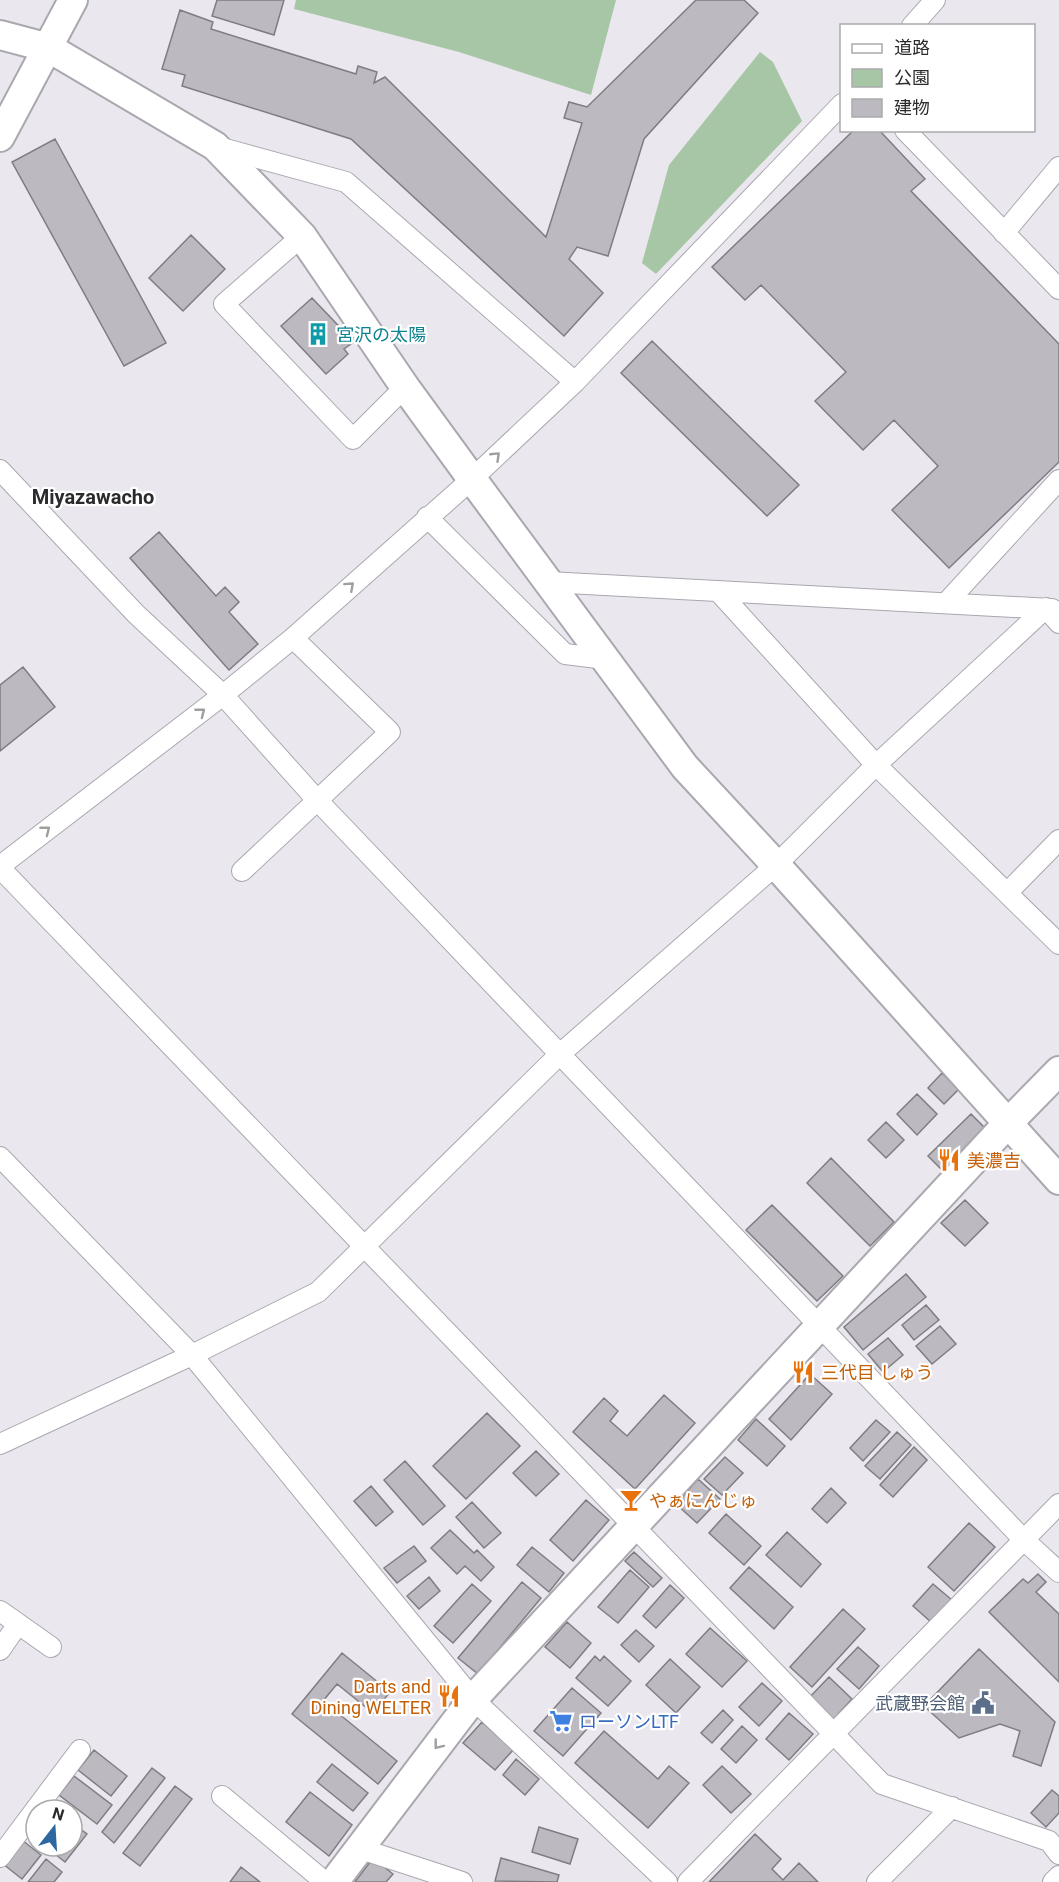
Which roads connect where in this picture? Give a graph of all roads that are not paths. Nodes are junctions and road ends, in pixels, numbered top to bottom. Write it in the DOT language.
graph roads {
  1 [pos="73,0"];
  2 [pos="935,0"];
  3 [pos="914,24"];
  4 [pos="0,34"];
  5 [pos="50,48"];
  6 [pos="840,106"];
  7 [pos="907,132"];
  8 [pos="0,137"];
  9 [pos="215,146"];
  10 [pos="1059,167"];
  11 [pos="1004,232"];
  12 [pos="302,236"];
  13 [pos="1059,289"];
  14 [pos="575,382"];
  15 [pos="405,387"];
  16 [pos="0,470"];
  17 [pos="472,479"];
  18 [pos="1059,480"];
  19 [pos="427,517"];
  20 [pos="548,582"];
  21 [pos="718,591"];
  22 [pos="947,602"];
  23 [pos="1052,609"];
  24 [pos="1059,623"];
  25 [pos="293,638"];
  26 [pos="606,659"];
  27 [pos="223,695"];
  28 [pos="876,765"];
  29 [pos="317,800"];
  30 [pos="1059,840"];
  31 [pos="776,865"];
  32 [pos="0,867"];
  33 [pos="242,871"];
  34 [pos="1007,893"];
  35 [pos="1059,944"];
  36 [pos="560,1054"];
  37 [pos="1059,1071"];
  38 [pos="1009,1122"];
  39 [pos="0,1157"];
  40 [pos="1059,1180"];
  41 [pos="363,1247"];
  42 [pos="820,1324"];
  43 [pos="192,1355"];
  44 [pos="4,1436"];
  45 [pos="1059,1504"];
  46 [pos="633,1527"];
  47 [pos="1024,1540"];
  48 [pos="1059,1572"];
  49 [pos="0,1611"];
  50 [pos="18,1624"];
  51 [pos="51,1647"];
  52 [pos="0,1650"];
  53 [pos="473,1699"];
  54 [pos="834,1734"];
  55 [pos="80,1750"];
  56 [pos="222,1796"];
  57 [pos="952,1807"];
  58 [pos="358,1848"];
  59 [pos="1059,1854"];
  60 [pos="0,1857"];
  61 [pos="1059,1876"];
  62 [pos="325,1882"];
  63 [pos="334,1882"];
  64 [pos="462,1882"];
  65 [pos="667,1882"];
  66 [pos="688,1882"];
  67 [pos="877,1882"];
  68 [pos="1053,1882"];
  1 -- 5 [label="street"];
  2 -- 3 [label="street"];
  4 -- 5 [label="street"];
  5 -- 8 [label="street"];
  5 -- 9 [label="street"];
  6 -- 14 [label="street"];
  7 -- 11 [label="street"];
  9 -- 12 [label="street"];
  9 -- 14 [label="street"];
  10 -- 11 [label="street"];
  11 -- 13 [label="street"];
  12 -- 15 [label="street"];
  12 -- 15 [label="street"];
  17 -- 14 [label="street, one-way"];
  15 -- 17 [label="street"];
  16 -- 27 [label="street"];
  17 -- 19 [label="street"];
  17 -- 20 [label="street"];
  18 -- 22 [label="street"];
  25 -- 19 [label="street, one-way"];
  19 -- 26 [label="street"];
  20 -- 21 [label="street"];
  20 -- 26 [label="street"];
  21 -- 22 [label="street"];
  21 -- 28 [label="street"];
  22 -- 23 [label="street"];
  23 -- 24 [label="street"];
  23 -- 28 [label="street"];
  25 -- 27 [label="street"];
  25 -- 29 [label="street"];
  26 -- 31 [label="street"];
  27 -- 29 [label="street"];
  32 -- 27 [label="street, one-way"];
  28 -- 31 [label="street"];
  28 -- 34 [label="street"];
  29 -- 33 [label="street"];
  29 -- 36 [label="street"];
  30 -- 34 [label="street"];
  31 -- 36 [label="street"];
  31 -- 38 [label="street"];
  32 -- 41 [label="street"];
  34 -- 35 [label="street"];
  36 -- 41 [label="street"];
  36 -- 42 [label="street"];
  37 -- 38 [label="street"];
  38 -- 40 [label="street"];
  38 -- 42 [label="street"];
  39 -- 43 [label="street"];
  41 -- 43 [label="street"];
  41 -- 46 [label="street"];
  42 -- 46 [label="street"];
  42 -- 47 [label="street"];
  43 -- 44 [label="street"];
  43 -- 53 [label="street"];
  45 -- 47 [label="street"];
  46 -- 53 [label="street"];
  46 -- 54 [label="street"];
  47 -- 48 [label="street"];
  47 -- 54 [label="street"];
  49 -- 50 [label="street"];
  50 -- 51 [label="street"];
  50 -- 52 [label="street"];
  53 -- 58 [label="street, one-way"];
  53 -- 65 [label="street"];
  54 -- 57 [label="street"];
  54 -- 66 [label="street"];
  55 -- 60 [label="street"];
  56 -- 62 [label="street"];
  57 -- 59 [label="street"];
  57 -- 67 [label="street"];
  58 -- 63 [label="street"];
  58 -- 64 [label="street"];
  61 -- 68 [label="street"];
}
